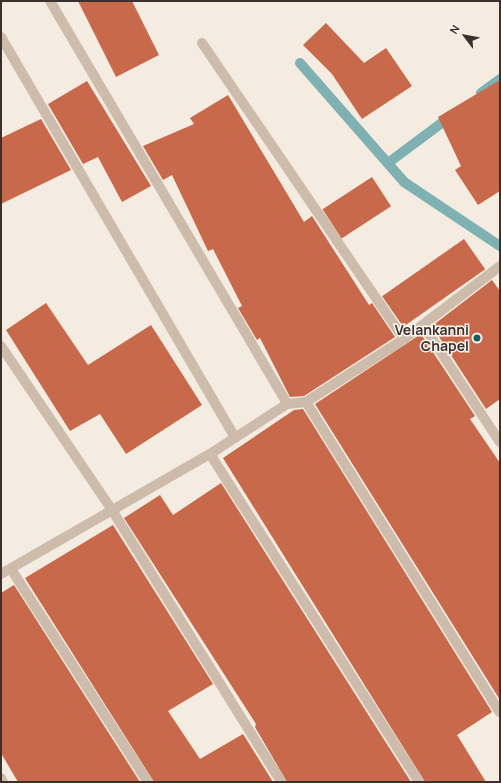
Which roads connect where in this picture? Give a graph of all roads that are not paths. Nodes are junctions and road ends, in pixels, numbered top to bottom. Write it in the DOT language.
graph roads {
  1 [pos="50,1"];
  2 [pos="1,37"];
  3 [pos="202,43"];
  4 [pos="500,266"];
  5 [pos="423,325"];
  6 [pos="404,339"];
  7 [pos="1,346"];
  8 [pos="306,402"];
  9 [pos="287,404"];
  10 [pos="235,438"];
  11 [pos="500,442"];
  12 [pos="210,454"];
  13 [pos="112,510"];
  14 [pos="11,569"];
  15 [pos="1,574"];
  16 [pos="500,712"];
  17 [pos="1,778"];
  18 [pos="3,782"];
  19 [pos="148,782"];
  20 [pos="281,782"];
  21 [pos="419,782"];
  1 -- 9 [label="street"];
  2 -- 10 [label="street"];
  3 -- 6 [label="street"];
  4 -- 5 [label="street"];
  5 -- 6 [label="street"];
  5 -- 11 [label="street"];
  6 -- 8 [label="street"];
  7 -- 13 [label="street"];
  8 -- 9 [label="street"];
  8 -- 16 [label="street"];
  9 -- 10 [label="street"];
  10 -- 12 [label="street"];
  12 -- 13 [label="street"];
  12 -- 21 [label="street"];
  13 -- 14 [label="street"];
  13 -- 20 [label="street"];
  14 -- 15 [label="street"];
  14 -- 19 [label="street"];
  17 -- 18 [label="street"];
}
